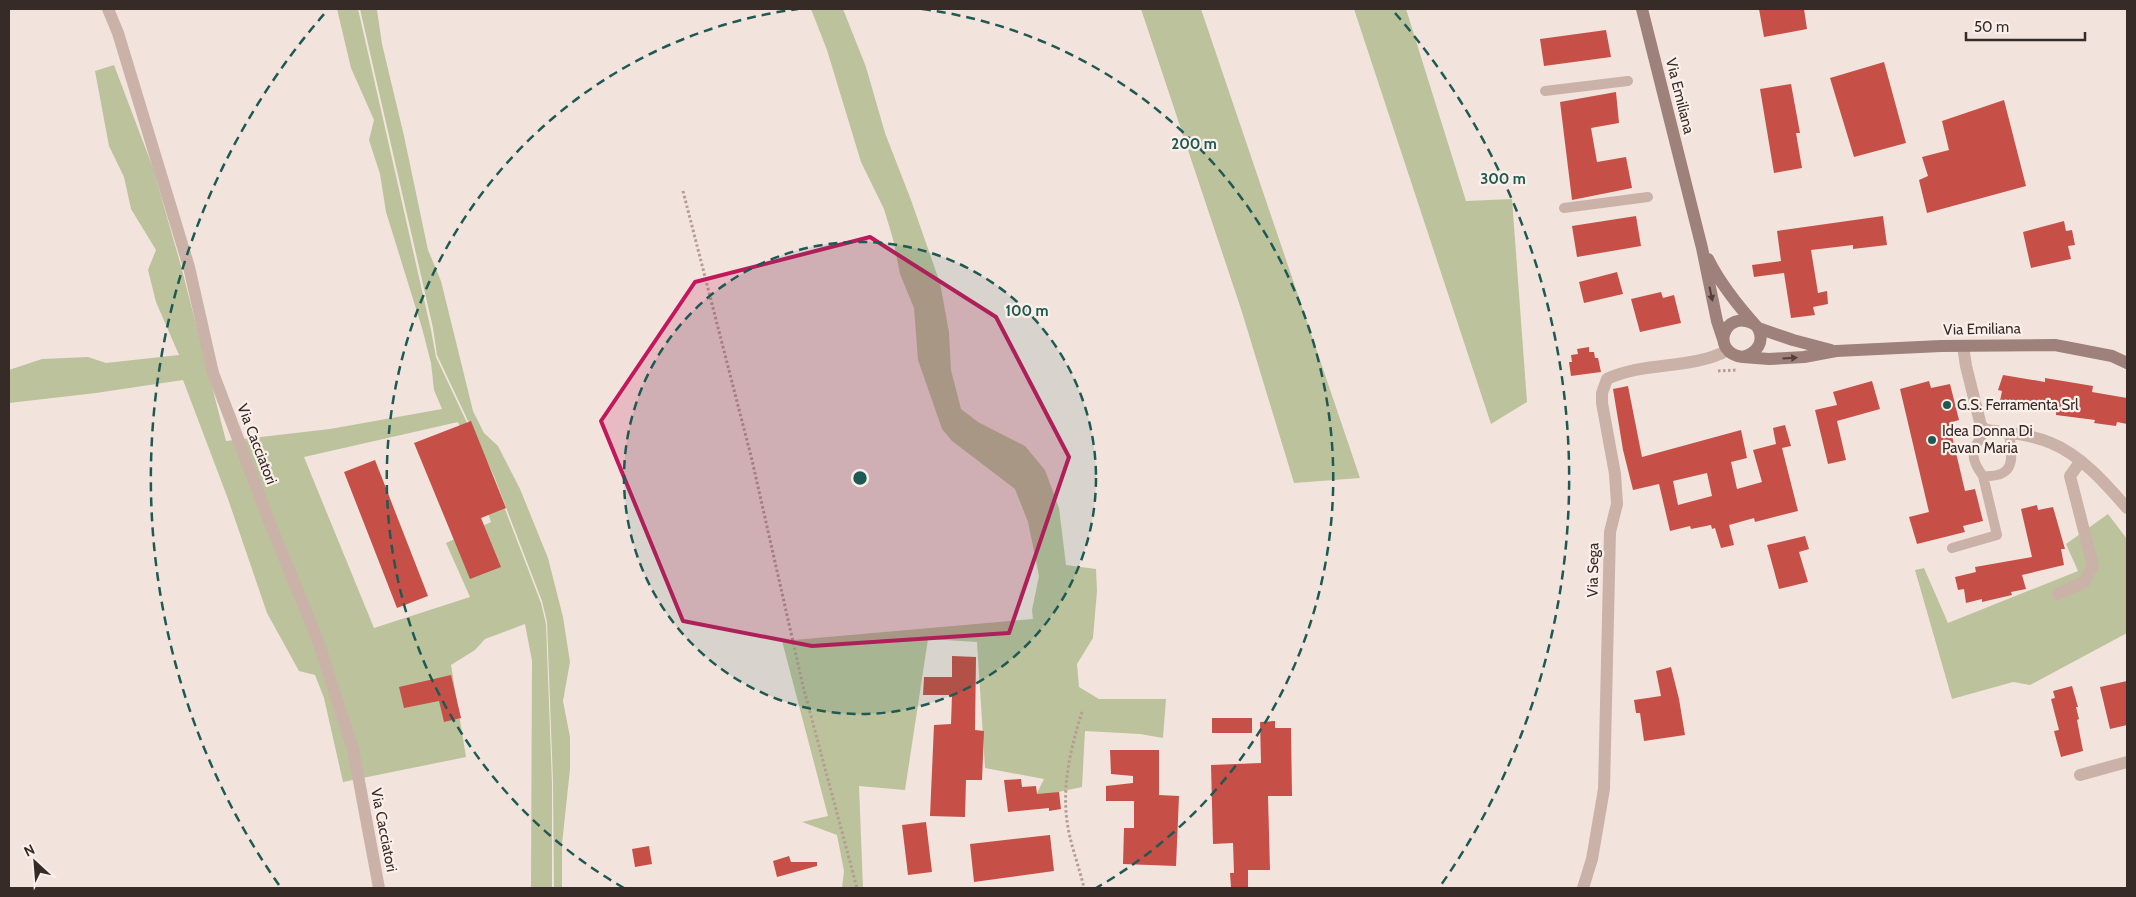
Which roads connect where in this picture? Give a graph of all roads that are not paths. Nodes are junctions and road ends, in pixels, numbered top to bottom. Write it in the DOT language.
graph roads {
  1 [pos="108,9"];
  2 [pos="1642,9"];
  3 [pos="1628,82"];
  4 [pos="1545,91"];
  5 [pos="1648,197"];
  6 [pos="1564,208"];
  7 [pos="1702,248"];
  8 [pos="1756,326"];
  9 [pos="1726,344"];
  10 [pos="1964,346"];
  11 [pos="1836,351"];
  12 [pos="1742,363"];
  13 [pos="2127,363"];
  14 [pos="1986,430"];
  15 [pos="2009,433"];
  16 [pos="2080,462"];
  17 [pos="1983,476"];
  18 [pos="2127,508"];
  19 [pos="1952,548"];
  20 [pos="2058,594"];
  21 [pos="2127,762"];
  22 [pos="2080,775"];
  23 [pos="379,888"];
  24 [pos="1583,888"];
  1 -- 23 [label="street, Via Cacciatori"];
  2 -- 7 [label="main road, Via Emiliana"];
  3 -- 4 [label="lane"];
  5 -- 6 [label="lane"];
  7 -- 8 [label="main road, Via Emiliana"];
  7 -- 9 [label="main road, Via Emiliana, one-way"];
  8 -- 9 [label="main road, Via Emiliana"];
  8 -- 11 [label="main road, Via Emiliana"];
  8 -- 12 [label="main road"];
  9 -- 12 [label="main road, Via Emiliana"];
  9 -- 24 [label="street, Via Sega"];
  10 -- 11 [label="main road, Via Emiliana"];
  10 -- 13 [label="main road, Via Emiliana"];
  10 -- 14 [label="street"];
  12 -- 11 [label="main road, Via Emiliana, one-way"];
  14 -- 15 [label="street"];
  14 -- 17 [label="lane"];
  15 -- 16 [label="street"];
  15 -- 17 [label="lane"];
  16 -- 18 [label="street"];
  16 -- 20 [label="street"];
  17 -- 19 [label="lane"];
  21 -- 22 [label="street"];
}
